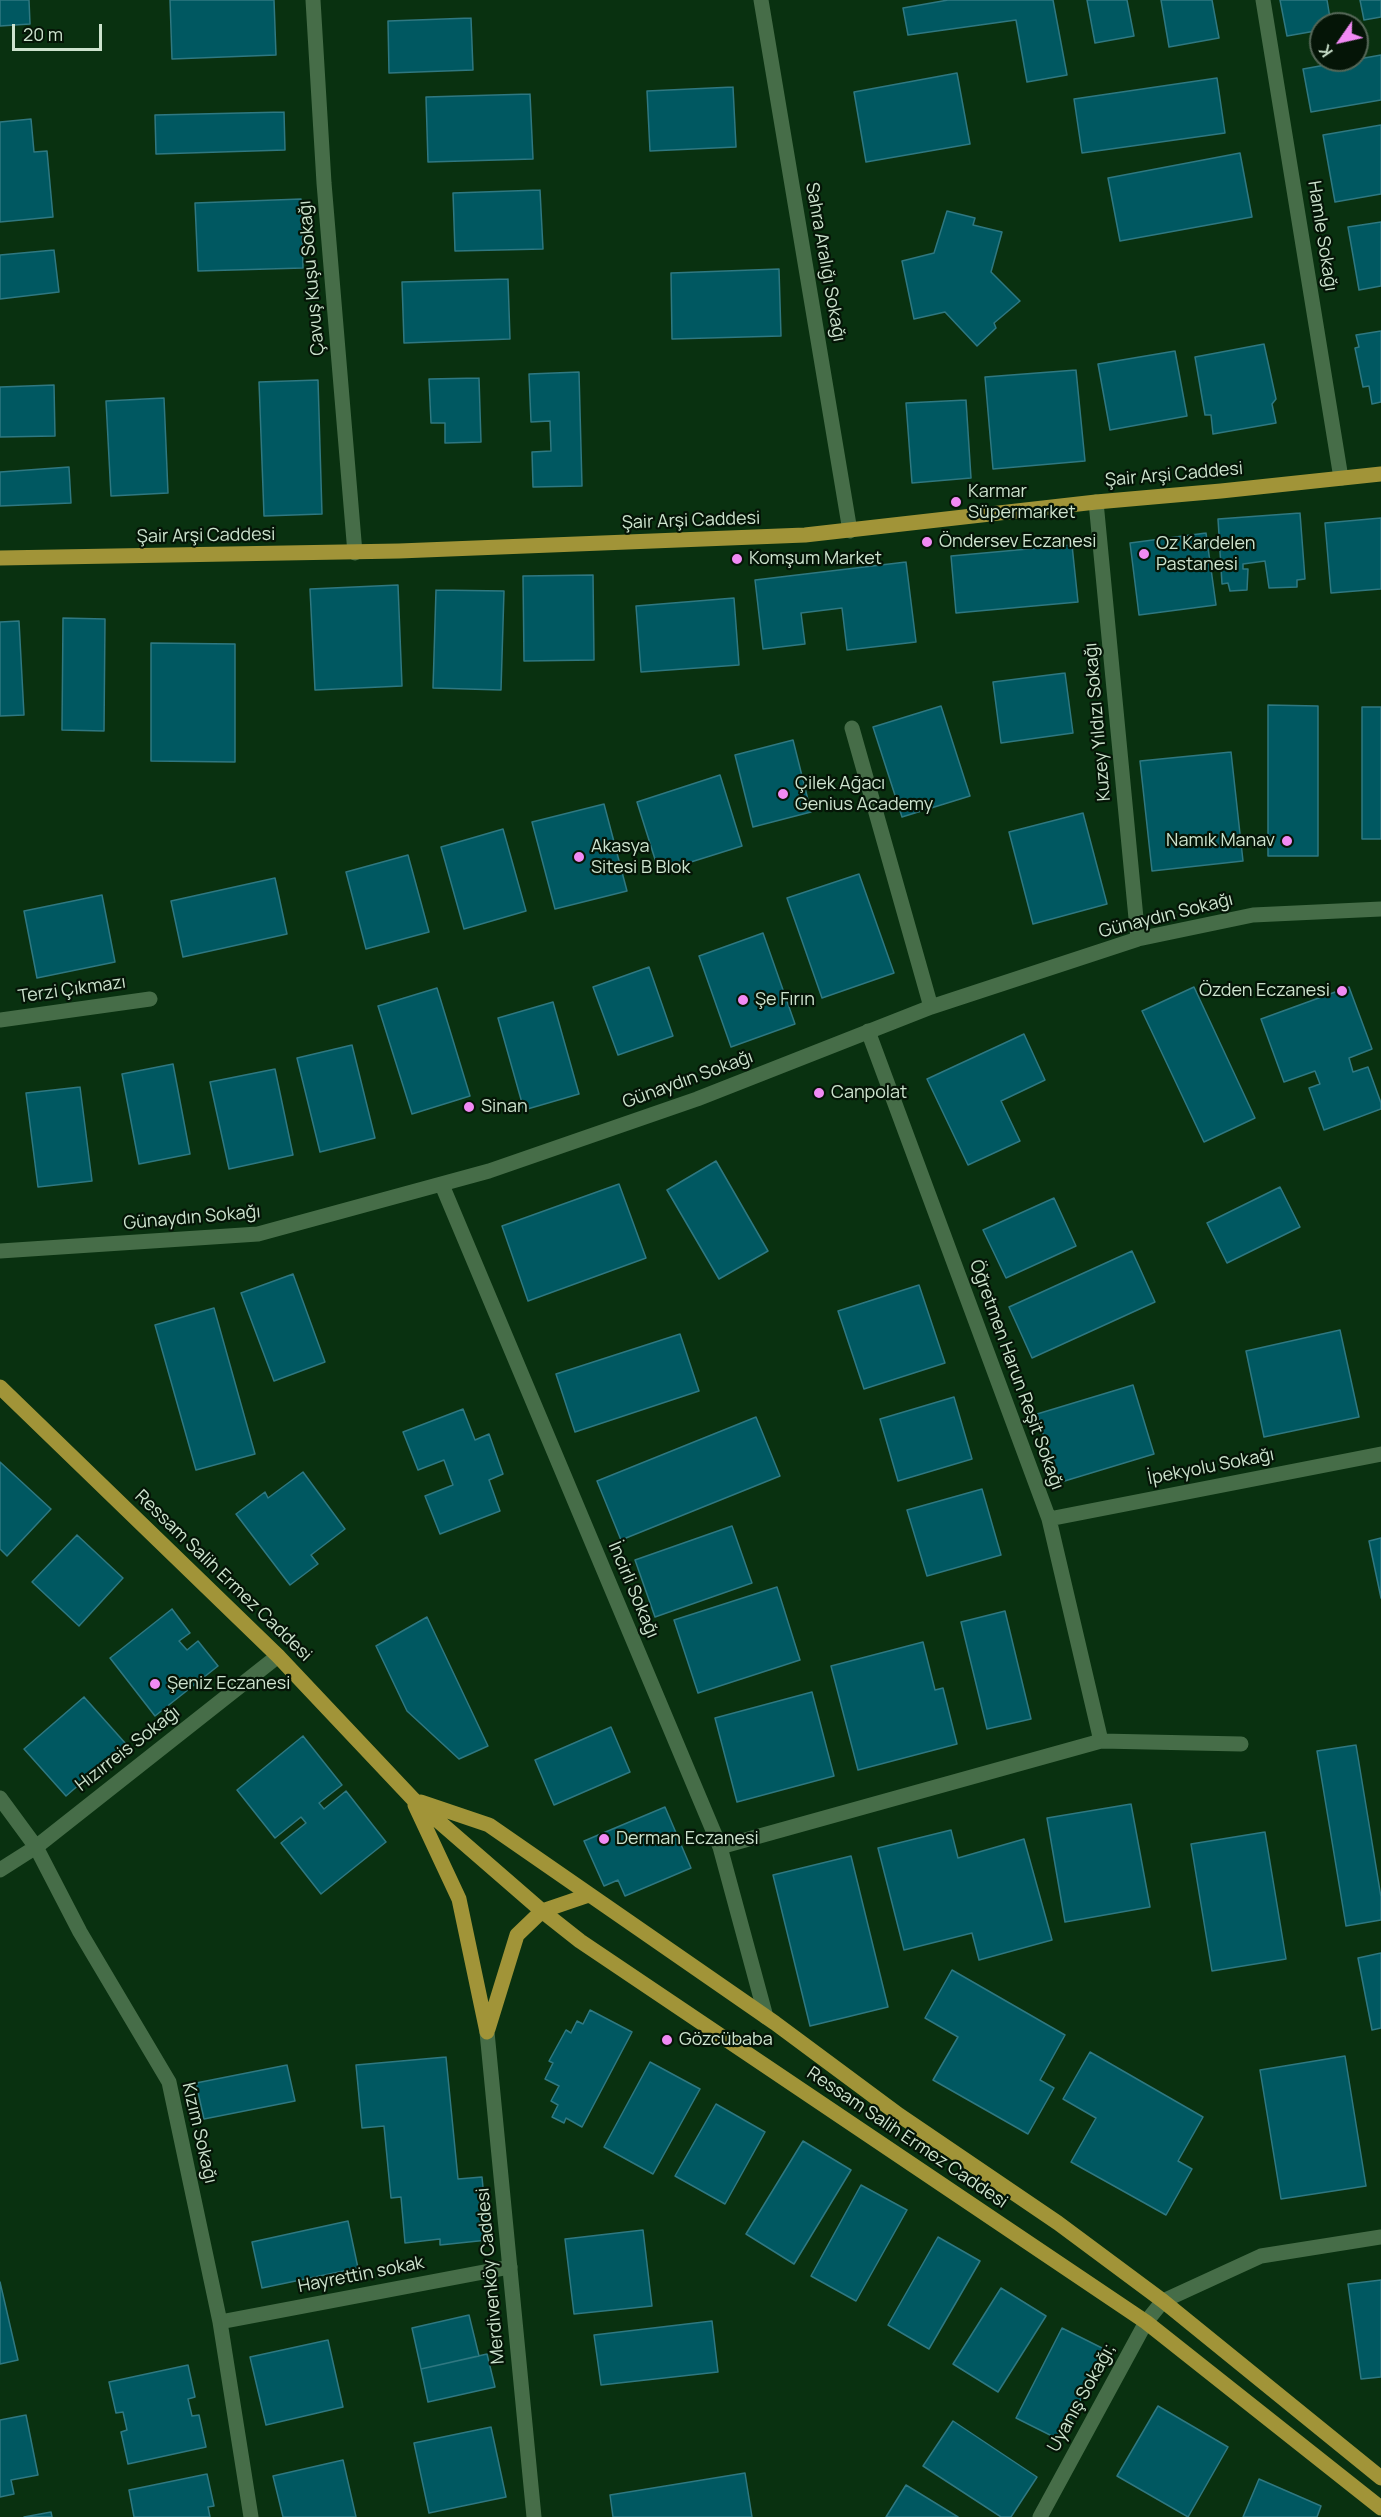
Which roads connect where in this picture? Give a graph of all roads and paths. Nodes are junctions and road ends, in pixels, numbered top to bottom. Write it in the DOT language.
graph roads {
  1 [pos="313,0"];
  2 [pos="760,0"];
  3 [pos="1263,0"];
  4 [pos="1381,474"];
  5 [pos="1341,478"];
  6 [pos="1096,502"];
  7 [pos="850,531"];
  8 [pos="355,553"];
  9 [pos="0,558"];
  10 [pos="852,728"];
  11 [pos="1381,909"];
  12 [pos="1138,939"];
  13 [pos="150,999"];
  14 [pos="931,1007"];
  15 [pos="0,1020"];
  16 [pos="867,1031"];
  17 [pos="442,1185"];
  18 [pos="0,1251"];
  19 [pos="0,1387"];
  20 [pos="1381,1454"];
  21 [pos="1049,1519"];
  22 [pos="278,1656"];
  23 [pos="1101,1741"];
  24 [pos="1241,1744"];
  25 [pos="0,1798"];
  26 [pos="413,1799"];
  27 [pos="36,1847"];
  28 [pos="720,1847"];
  29 [pos="0,1870"];
  30 [pos="589,1894"];
  31 [pos="542,1911"];
  32 [pos="766,2017"];
  33 [pos="487,2032"];
  34 [pos="1381,2237"];
  35 [pos="510,2267"];
  36 [pos="1163,2301"];
  37 [pos="220,2322"];
  38 [pos="1146,2322"];
  39 [pos="1381,2478"];
  40 [pos="1381,2508"];
  41 [pos="251,2517"];
  42 [pos="534,2517"];
  43 [pos="1040,2517"];
  1 -- 8 [label="street, Çavuş Kuşu Sokağı"];
  2 -- 7 [label="street, Sahra Aralığı Sokağı"];
  3 -- 5 [label="street, Hamle Sokağı"];
  4 -- 5 [label="main road, Şair Arşi Caddesi"];
  5 -- 6 [label="main road, Şair Arşi Caddesi"];
  6 -- 7 [label="main road, Şair Arşi Caddesi"];
  6 -- 12 [label="street, Kuzey Yıldızı Sokağı"];
  7 -- 8 [label="main road, Şair Arşi Caddesi"];
  8 -- 9 [label="main road, Şair Arşi Caddesi"];
  10 -- 14 [label="street"];
  11 -- 12 [label="street, Günaydın Sokağı"];
  12 -- 14 [label="street, Günaydın Sokağı"];
  13 -- 15 [label="street, Terzi Çıkmazı"];
  14 -- 16 [label="street, Günaydın Sokağı"];
  16 -- 17 [label="street, Günaydın Sokağı"];
  16 -- 21 [label="street, Öğretmen Harun Reşit Sokağı"];
  17 -- 18 [label="street, Günaydın Sokağı"];
  17 -- 28 [label="street, İncirli Sokağı"];
  19 -- 22 [label="main road, Ressam Salih Ermez Caddesi"];
  20 -- 21 [label="street, İpekyolu Sokağı"];
  21 -- 23 [label="street, Öğretmen Harun Reşit Sokağı"];
  22 -- 26 [label="main road, Ressam Salih Ermez Caddesi"];
  22 -- 27 [label="street, Hızırreis Sokağı"];
  23 -- 24 [label="street"];
  23 -- 28 [label="street"];
  25 -- 27 [label="street, Kızım Sokağı"];
  26 -- 30 [label="main road, Ressam Salih Ermez Caddesi"];
  26 -- 31 [label="main road, Ressam Salih Ermez Caddesi"];
  26 -- 33 [label="main road"];
  27 -- 29 [label="street, Hızırreis Sokağı"];
  27 -- 37 [label="street, Kızım Sokağı"];
  28 -- 32 [label="street, İncirli Sokağı"];
  30 -- 31 [label="main road"];
  30 -- 32 [label="main road, Ressam Salih Ermez Caddesi"];
  31 -- 33 [label="main road"];
  31 -- 38 [label="main road, Ressam Salih Ermez Caddesi"];
  32 -- 36 [label="main road, Ressam Salih Ermez Caddesi"];
  33 -- 35 [label="street, Merdivenköy Caddesi"];
  34 -- 36 [label="street"];
  35 -- 37 [label="street, Hayrettin sokak"];
  35 -- 42 [label="street, Merdivenköy Caddesi"];
  36 -- 38 [label="street, Uyanış Sokağı;"];
  36 -- 39 [label="main road, Ressam Salih Ermez Caddesi"];
  37 -- 41 [label="street, Kızım Sokağı"];
  38 -- 40 [label="main road, Ressam Salih Ermez Caddesi"];
  38 -- 43 [label="street, Uyanış Sokağı;"];
}
